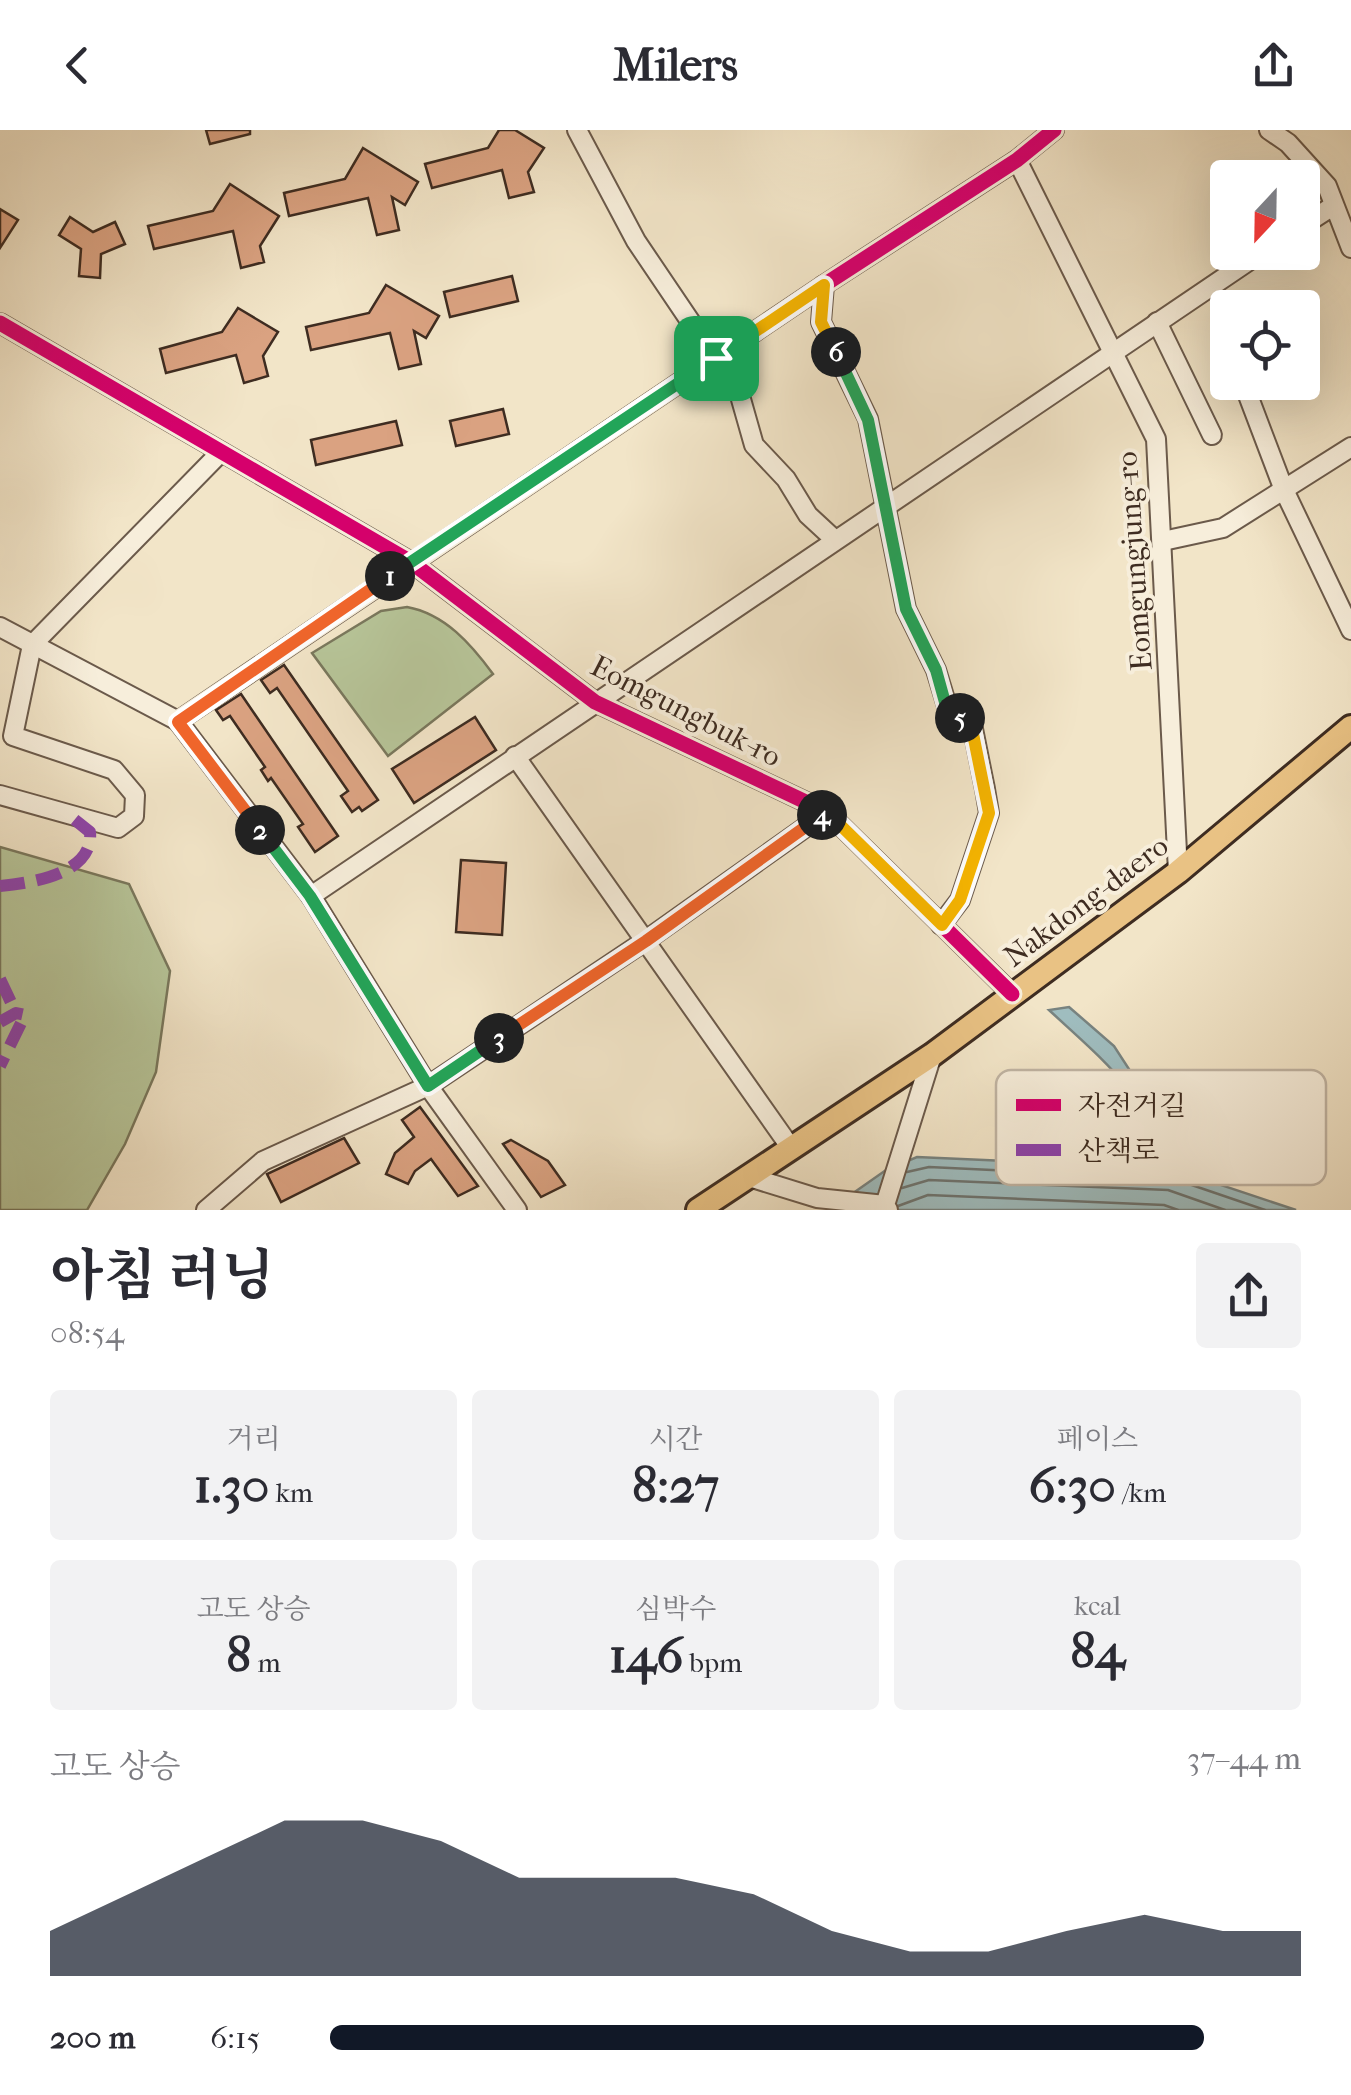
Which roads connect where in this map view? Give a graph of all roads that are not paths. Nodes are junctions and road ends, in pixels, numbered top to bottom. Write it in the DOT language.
graph roads {
  1 [pos="577,130"];
  2 [pos="1054,130"];
  3 [pos="1269,130"];
  4 [pos="1016,160"];
  5 [pos="1333,206"];
  6 [pos="1320,214"];
  7 [pos="1351,248"];
  8 [pos="1235,270"];
  9 [pos="824,285"];
  10 [pos="1157,322"];
  11 [pos="0,323"];
  12 [pos="1114,351"];
  13 [pos="721,354"];
  14 [pos="1251,400"];
  15 [pos="1212,435"];
  16 [pos="1351,447"];
  17 [pos="221,452"];
  18 [pos="1284,490"];
  19 [pos="884,506"];
  20 [pos="834,540"];
  21 [pos="1163,541"];
  22 [pos="412,562"];
  23 [pos="0,628"];
  24 [pos="1351,630"];
  25 [pos="32,645"];
  26 [pos="595,702"];
  27 [pos="178,722"];
  28 [pos="1351,727"];
  29 [pos="515,756"];
  30 [pos="0,795"];
  31 [pos="827,812"];
  32 [pos="1178,872"];
  33 [pos="310,896"];
  34 [pos="942,925"];
  35 [pos="646,941"];
  36 [pos="1012,994"];
  37 [pos="932,1055"];
  38 [pos="428,1086"];
  39 [pos="791,1148"];
  40 [pos="749,1176"];
  41 [pos="886,1208"];
  42 [pos="206,1210"];
  43 [pos="517,1210"];
  44 [pos="698,1210"];
  1 -- 13 [label="street"];
  2 -- 4 [label="street"];
  3 -- 5 [label="street"];
  4 -- 9 [label="street"];
  4 -- 12 [label="street, Eomgungjung-ro"];
  5 -- 6 [label="street"];
  5 -- 7 [label="street"];
  8 -- 10 [label="street"];
  9 -- 13 [label="street"];
  9 -- 19 [label="street"];
  10 -- 12 [label="street"];
  10 -- 15 [label="street"];
  11 -- 17 [label="street, Eomgungbuk-ro"];
  12 -- 19 [label="street"];
  12 -- 21 [label="street, Eomgungjung-ro"];
  13 -- 20 [label="street"];
  13 -- 22 [label="street"];
  14 -- 18 [label="street"];
  16 -- 18 [label="street"];
  17 -- 22 [label="street, Eomgungbuk-ro"];
  17 -- 25 [label="street"];
  18 -- 21 [label="street"];
  18 -- 24 [label="street"];
  19 -- 20 [label="street"];
  19 -- 34 [label="street"];
  20 -- 26 [label="street"];
  21 -- 32 [label="street, Eomgungjung-ro"];
  22 -- 26 [label="street, Eomgungbuk-ro"];
  22 -- 27 [label="street"];
  23 -- 25 [label="street"];
  25 -- 27 [label="street"];
  25 -- 30 [label="street"];
  26 -- 29 [label="street"];
  26 -- 31 [label="street, Eomgungbuk-ro"];
  27 -- 33 [label="street"];
  28 -- 32 [label="main road, Nakdong-daero"];
  29 -- 33 [label="street"];
  29 -- 35 [label="street"];
  31 -- 34 [label="street, Eomgungbuk-ro"];
  31 -- 35 [label="street"];
  32 -- 36 [label="main road, Nakdong-daero"];
  33 -- 38 [label="street"];
  34 -- 36 [label="street, Eomgungbuk-ro"];
  35 -- 38 [label="street"];
  35 -- 39 [label="street"];
  36 -- 37 [label="main road, Nakdong-daero"];
  37 -- 39 [label="main road, Nakdong-daero"];
  37 -- 41 [label="street"];
  38 -- 42 [label="street"];
  38 -- 43 [label="street"];
  39 -- 40 [label="main road, Nakdong-daero"];
  40 -- 41 [label="street"];
  40 -- 44 [label="main road, Nakdong-daero"];
}
